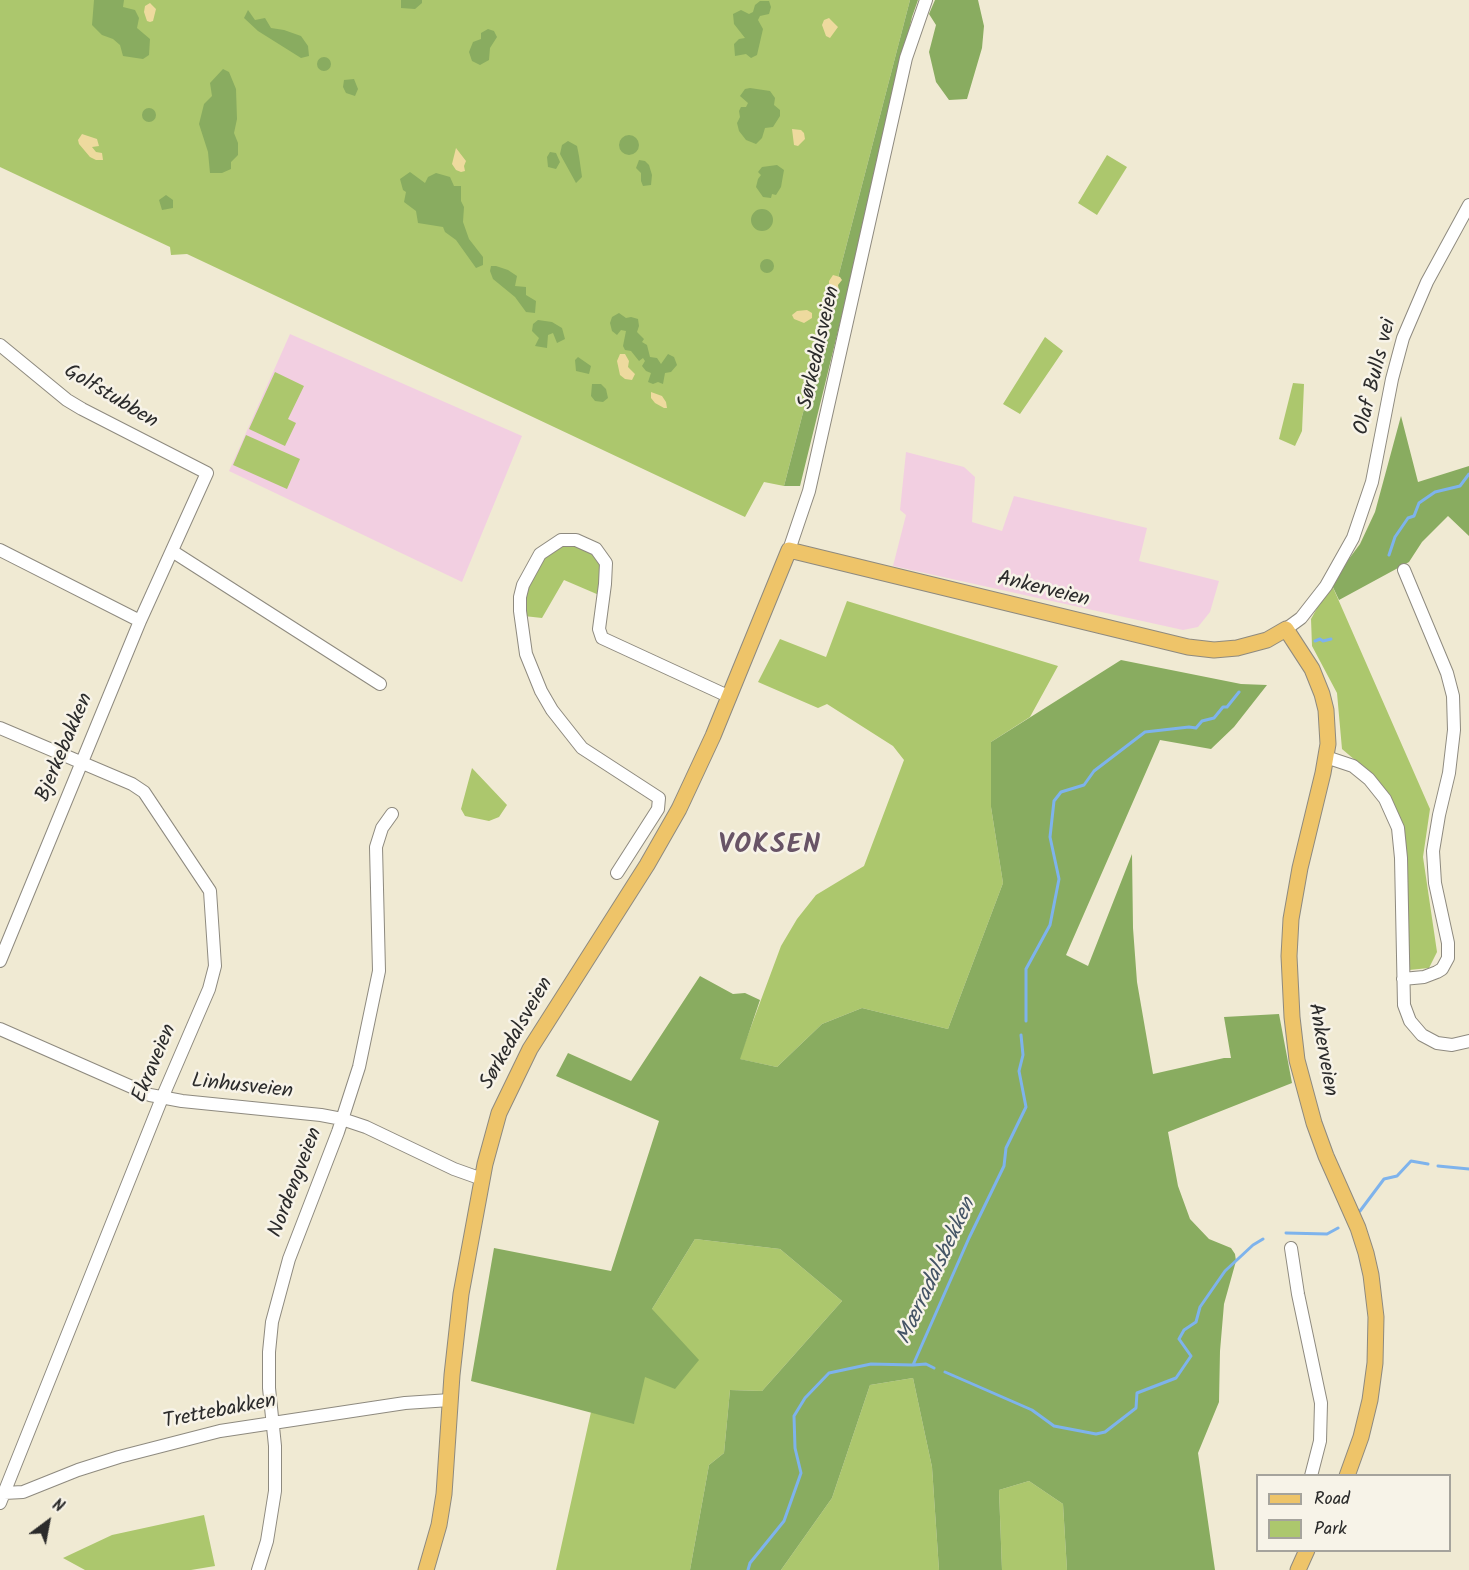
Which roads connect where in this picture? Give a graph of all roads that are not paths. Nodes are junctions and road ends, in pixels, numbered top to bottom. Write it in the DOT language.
graph roads {
  1 [pos="926,0"];
  2 [pos="1469,205"];
  3 [pos="0,345"];
  4 [pos="207,473"];
  5 [pos="0,550"];
  6 [pos="789,550"];
  7 [pos="172,551"];
  8 [pos="1340,564"];
  9 [pos="1404,570"];
  10 [pos="140,621"];
  11 [pos="1286,629"];
  12 [pos="380,684"];
  13 [pos="730,697"];
  14 [pos="0,728"];
  15 [pos="1326,757"];
  16 [pos="82,762"];
  17 [pos="392,814"];
  18 [pos="617,873"];
  19 [pos="0,961"];
  20 [pos="1402,979"];
  21 [pos="1,1033"];
  22 [pos="1469,1041"];
  23 [pos="162,1098"];
  24 [pos="342,1119"];
  25 [pos="482,1179"];
  26 [pos="1291,1248"];
  27 [pos="450,1400"];
  28 [pos="272,1422"];
  29 [pos="1312,1474"];
  30 [pos="1348,1474"];
  31 [pos="2,1498"];
  32 [pos="1307,1552"];
  33 [pos="258,1570"];
  34 [pos="426,1570"];
  35 [pos="1298,1570"];
  1 -- 6 [label="street, Sørkedalsveien"];
  2 -- 8 [label="street, Olaf Bulls vei"];
  3 -- 4 [label="street, Golfstubben"];
  4 -- 7 [label="street, Bjerkebakken"];
  5 -- 10 [label="street"];
  6 -- 11 [label="main road, Ankerveien"];
  6 -- 13 [label="main road, Sørkedalsveien"];
  7 -- 10 [label="street, Bjerkebakken"];
  7 -- 12 [label="street"];
  8 -- 11 [label="street, Ankerveien"];
  9 -- 20 [label="street"];
  10 -- 16 [label="street, Bjerkebakken"];
  11 -- 15 [label="main road, Ankerveien"];
  13 -- 18 [label="street"];
  13 -- 25 [label="main road, Sørkedalsveien"];
  14 -- 16 [label="street, Ekraveien"];
  15 -- 20 [label="street"];
  15 -- 30 [label="main road, Ankerveien"];
  16 -- 19 [label="street, Bjerkebakken"];
  16 -- 23 [label="street, Ekraveien"];
  17 -- 24 [label="street, Nordengveien"];
  20 -- 22 [label="street"];
  21 -- 23 [label="street, Linhusveien"];
  23 -- 24 [label="street, Linhusveien"];
  23 -- 31 [label="street, Ekraveien"];
  24 -- 25 [label="street, Linhusveien"];
  24 -- 28 [label="street, Nordengveien"];
  25 -- 27 [label="main road, Sørkedalsveien"];
  26 -- 29 [label="street"];
  27 -- 28 [label="street, Trettebakken"];
  27 -- 34 [label="main road, Sørkedalsveien"];
  28 -- 31 [label="street, Trettebakken"];
  28 -- 33 [label="street, Nordengveien"];
  32 -- 35 [label="main road"];
}
